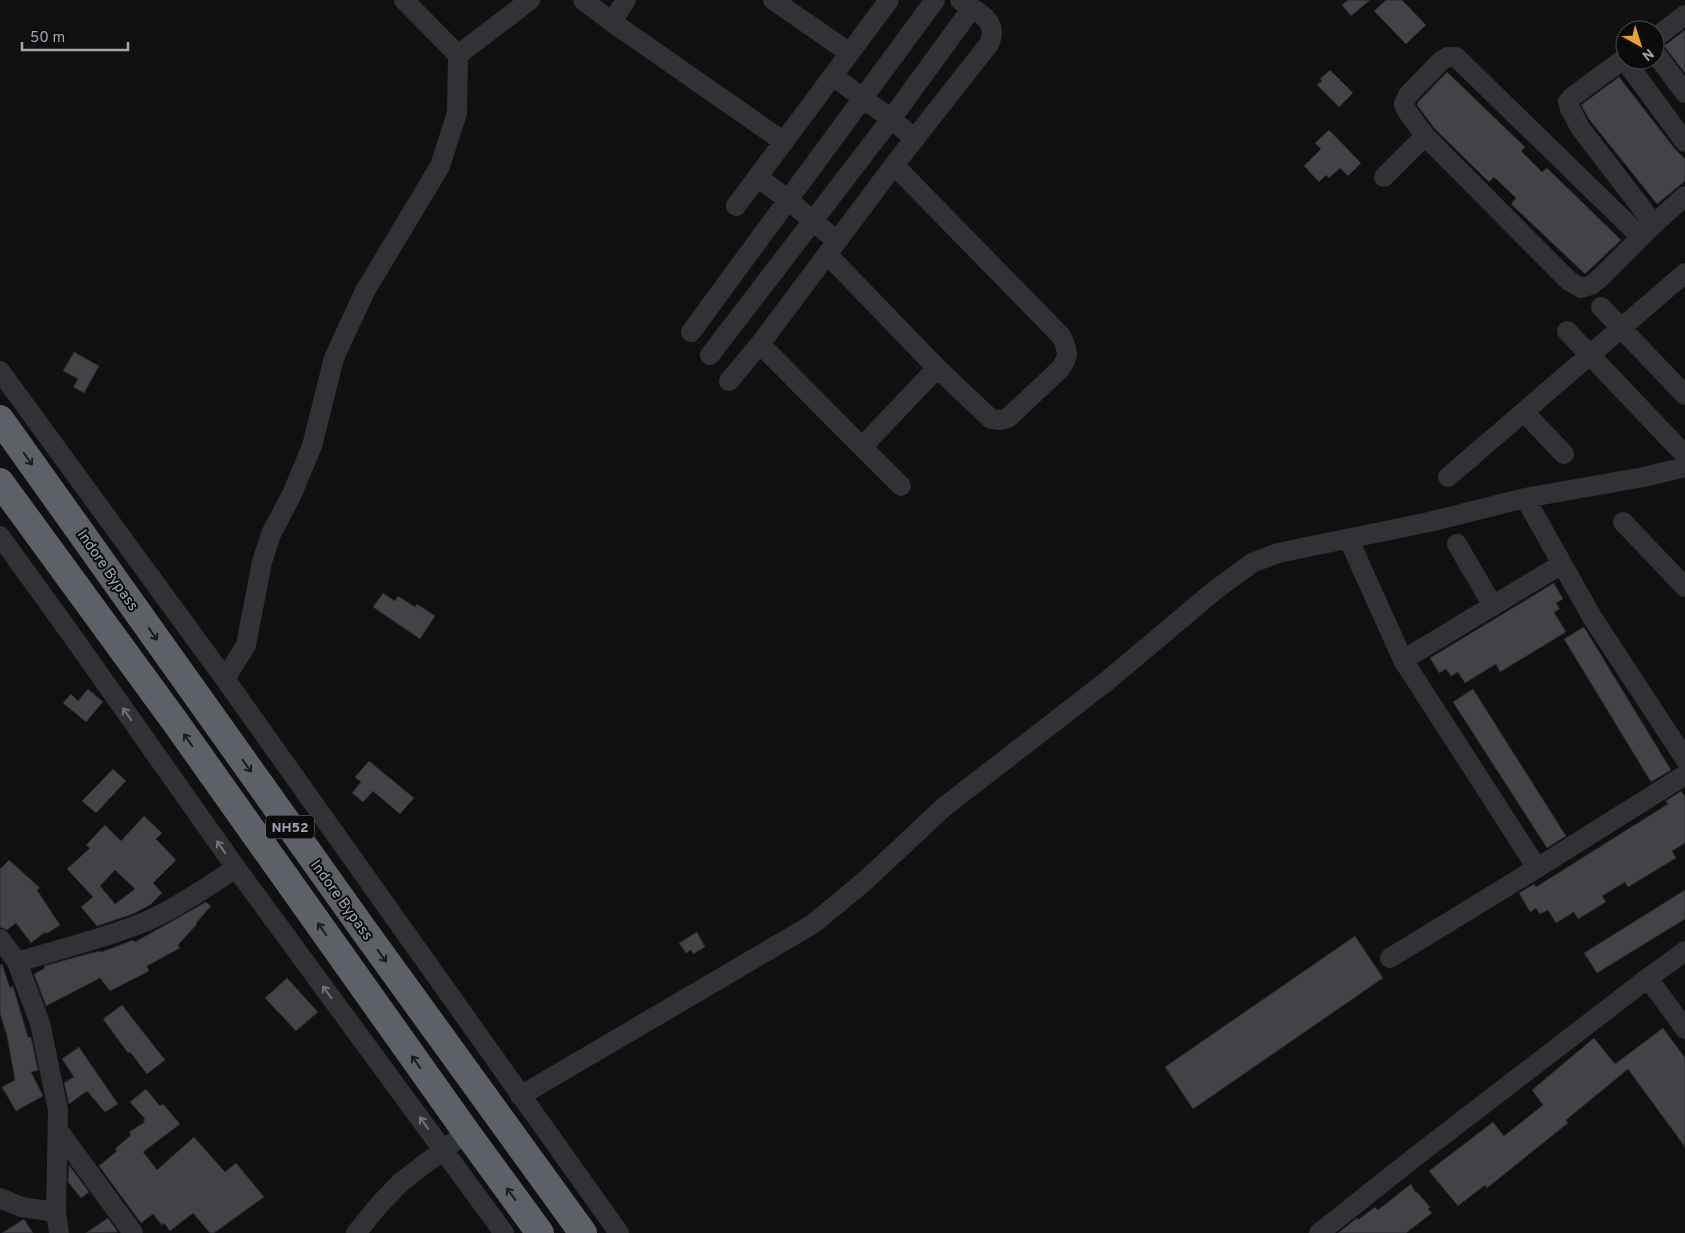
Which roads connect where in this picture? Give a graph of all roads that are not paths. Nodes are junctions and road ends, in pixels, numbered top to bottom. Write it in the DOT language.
graph roads {
  1 [pos="404,0"];
  2 [pos="530,0"];
  3 [pos="583,0"];
  4 [pos="626,0"];
  5 [pos="773,0"];
  6 [pos="889,0"];
  7 [pos="935,0"];
  8 [pos="966,4"];
  9 [pos="1685,15"];
  10 [pos="612,22"];
  11 [pos="1665,30"];
  12 [pos="850,53"];
  13 [pos="458,55"];
  14 [pos="1615,65"];
  15 [pos="1665,66"];
  16 [pos="1633,70"];
  17 [pos="833,76"];
  18 [pos="1685,93"];
  19 [pos="862,99"];
  20 [pos="891,119"];
  21 [pos="1425,136"];
  22 [pos="915,139"];
  23 [pos="784,142"];
  24 [pos="1685,142"];
  25 [pos="894,165"];
  26 [pos="758,177"];
  27 [pos="1384,177"];
  28 [pos="1685,196"];
  29 [pos="788,200"];
  30 [pos="736,206"];
  31 [pos="813,220"];
  32 [pos="1647,230"];
  33 [pos="832,248"];
  34 [pos="1685,272"];
  35 [pos="1601,307"];
  36 [pos="1621,328"];
  37 [pos="1567,331"];
  38 [pos="690,332"];
  39 [pos="760,344"];
  40 [pos="710,355"];
  41 [pos="1590,356"];
  42 [pos="937,368"];
  43 [pos="0,371"];
  44 [pos="728,382"];
  45 [pos="1685,395"];
  46 [pos="1524,412"];
  47 [pos="0,419"];
  48 [pos="862,447"];
  49 [pos="1564,454"];
  50 [pos="1685,456"];
  51 [pos="1685,467"];
  52 [pos="1448,477"];
  53 [pos="0,482"];
  54 [pos="901,486"];
  55 [pos="1526,498"];
  56 [pos="1623,522"];
  57 [pos="0,536"];
  58 [pos="1349,540"];
  59 [pos="1457,544"];
  60 [pos="1562,564"];
  61 [pos="1685,587"];
  62 [pos="1493,606"];
  63 [pos="1404,660"];
  64 [pos="225,679"];
  65 [pos="1685,758"];
  66 [pos="1685,775"];
  67 [pos="236,868"];
  68 [pos="1537,868"];
  69 [pos="0,939"];
  70 [pos="1685,951"];
  71 [pos="1390,958"];
  72 [pos="17,962"];
  73 [pos="1648,978"];
  74 [pos="1685,1029"];
  75 [pos="520,1096"];
  76 [pos="58,1130"];
  77 [pos="467,1133"];
  78 [pos="444,1149"];
  79 [pos="0,1198"];
  80 [pos="56,1212"];
  81 [pos="59,1233"];
  82 [pos="132,1233"];
  83 [pos="356,1233"];
  84 [pos="504,1233"];
  85 [pos="540,1233"];
  86 [pos="583,1233"];
  87 [pos="619,1233"];
  88 [pos="1319,1233"];
  1 -- 13 [label="street"];
  2 -- 13 [label="street"];
  3 -- 10 [label="street"];
  4 -- 10 [label="street"];
  5 -- 12 [label="street"];
  6 -- 12 [label="street"];
  7 -- 19 [label="street"];
  8 -- 20 [label="street"];
  8 -- 22 [label="street"];
  9 -- 11 [label="street"];
  10 -- 23 [label="street"];
  12 -- 17 [label="street"];
  13 -- 64 [label="street"];
  14 -- 32 [label="street"];
  15 -- 18 [label="street"];
  16 -- 24 [label="street"];
  17 -- 19 [label="street"];
  17 -- 23 [label="street"];
  19 -- 20 [label="street"];
  19 -- 29 [label="street"];
  20 -- 22 [label="street"];
  20 -- 31 [label="street"];
  21 -- 27 [label="street"];
  21 -- 32 [label="street"];
  21 -- 32 [label="street"];
  22 -- 25 [label="street"];
  23 -- 26 [label="street"];
  25 -- 33 [label="street"];
  25 -- 42 [label="street"];
  26 -- 29 [label="street"];
  26 -- 30 [label="street"];
  28 -- 32 [label="street"];
  29 -- 31 [label="street"];
  29 -- 38 [label="street"];
  31 -- 33 [label="street"];
  31 -- 40 [label="street"];
  33 -- 39 [label="street"];
  33 -- 42 [label="street"];
  34 -- 36 [label="street"];
  35 -- 36 [label="street"];
  36 -- 41 [label="street"];
  36 -- 45 [label="street"];
  37 -- 41 [label="street"];
  39 -- 44 [label="street"];
  39 -- 48 [label="street"];
  41 -- 46 [label="street"];
  41 -- 50 [label="street"];
  42 -- 48 [label="street"];
  43 -- 64 [label="street"];
  46 -- 49 [label="street"];
  46 -- 52 [label="street"];
  47 -- 86 [label="highway, Indore Bypass / NH52, one-way"];
  48 -- 54 [label="street"];
  51 -- 55 [label="street"];
  77 -- 53 [label="highway, NH52, one-way"];
  55 -- 58 [label="street"];
  55 -- 60 [label="street"];
  56 -- 61 [label="street"];
  67 -- 57 [label="street, one-way"];
  58 -- 63 [label="street"];
  58 -- 75 [label="street"];
  59 -- 62 [label="street"];
  60 -- 62 [label="street"];
  60 -- 65 [label="street"];
  62 -- 63 [label="street"];
  63 -- 68 [label="street"];
  64 -- 75 [label="street"];
  66 -- 68 [label="street"];
  67 -- 72 [label="street"];
  78 -- 67 [label="street, one-way"];
  68 -- 71 [label="street"];
  69 -- 72 [label="street"];
  70 -- 73 [label="street"];
  72 -- 76 [label="street"];
  73 -- 74 [label="street"];
  73 -- 88 [label="street"];
  75 -- 87 [label="street"];
  76 -- 80 [label="street"];
  76 -- 82 [label="street"];
  77 -- 78 [label="street"];
  85 -- 77 [label="highway, NH52, one-way"];
  78 -- 83 [label="street"];
  78 -- 84 [label="street"];
  79 -- 80 [label="street"];
  80 -- 81 [label="street"];
}
